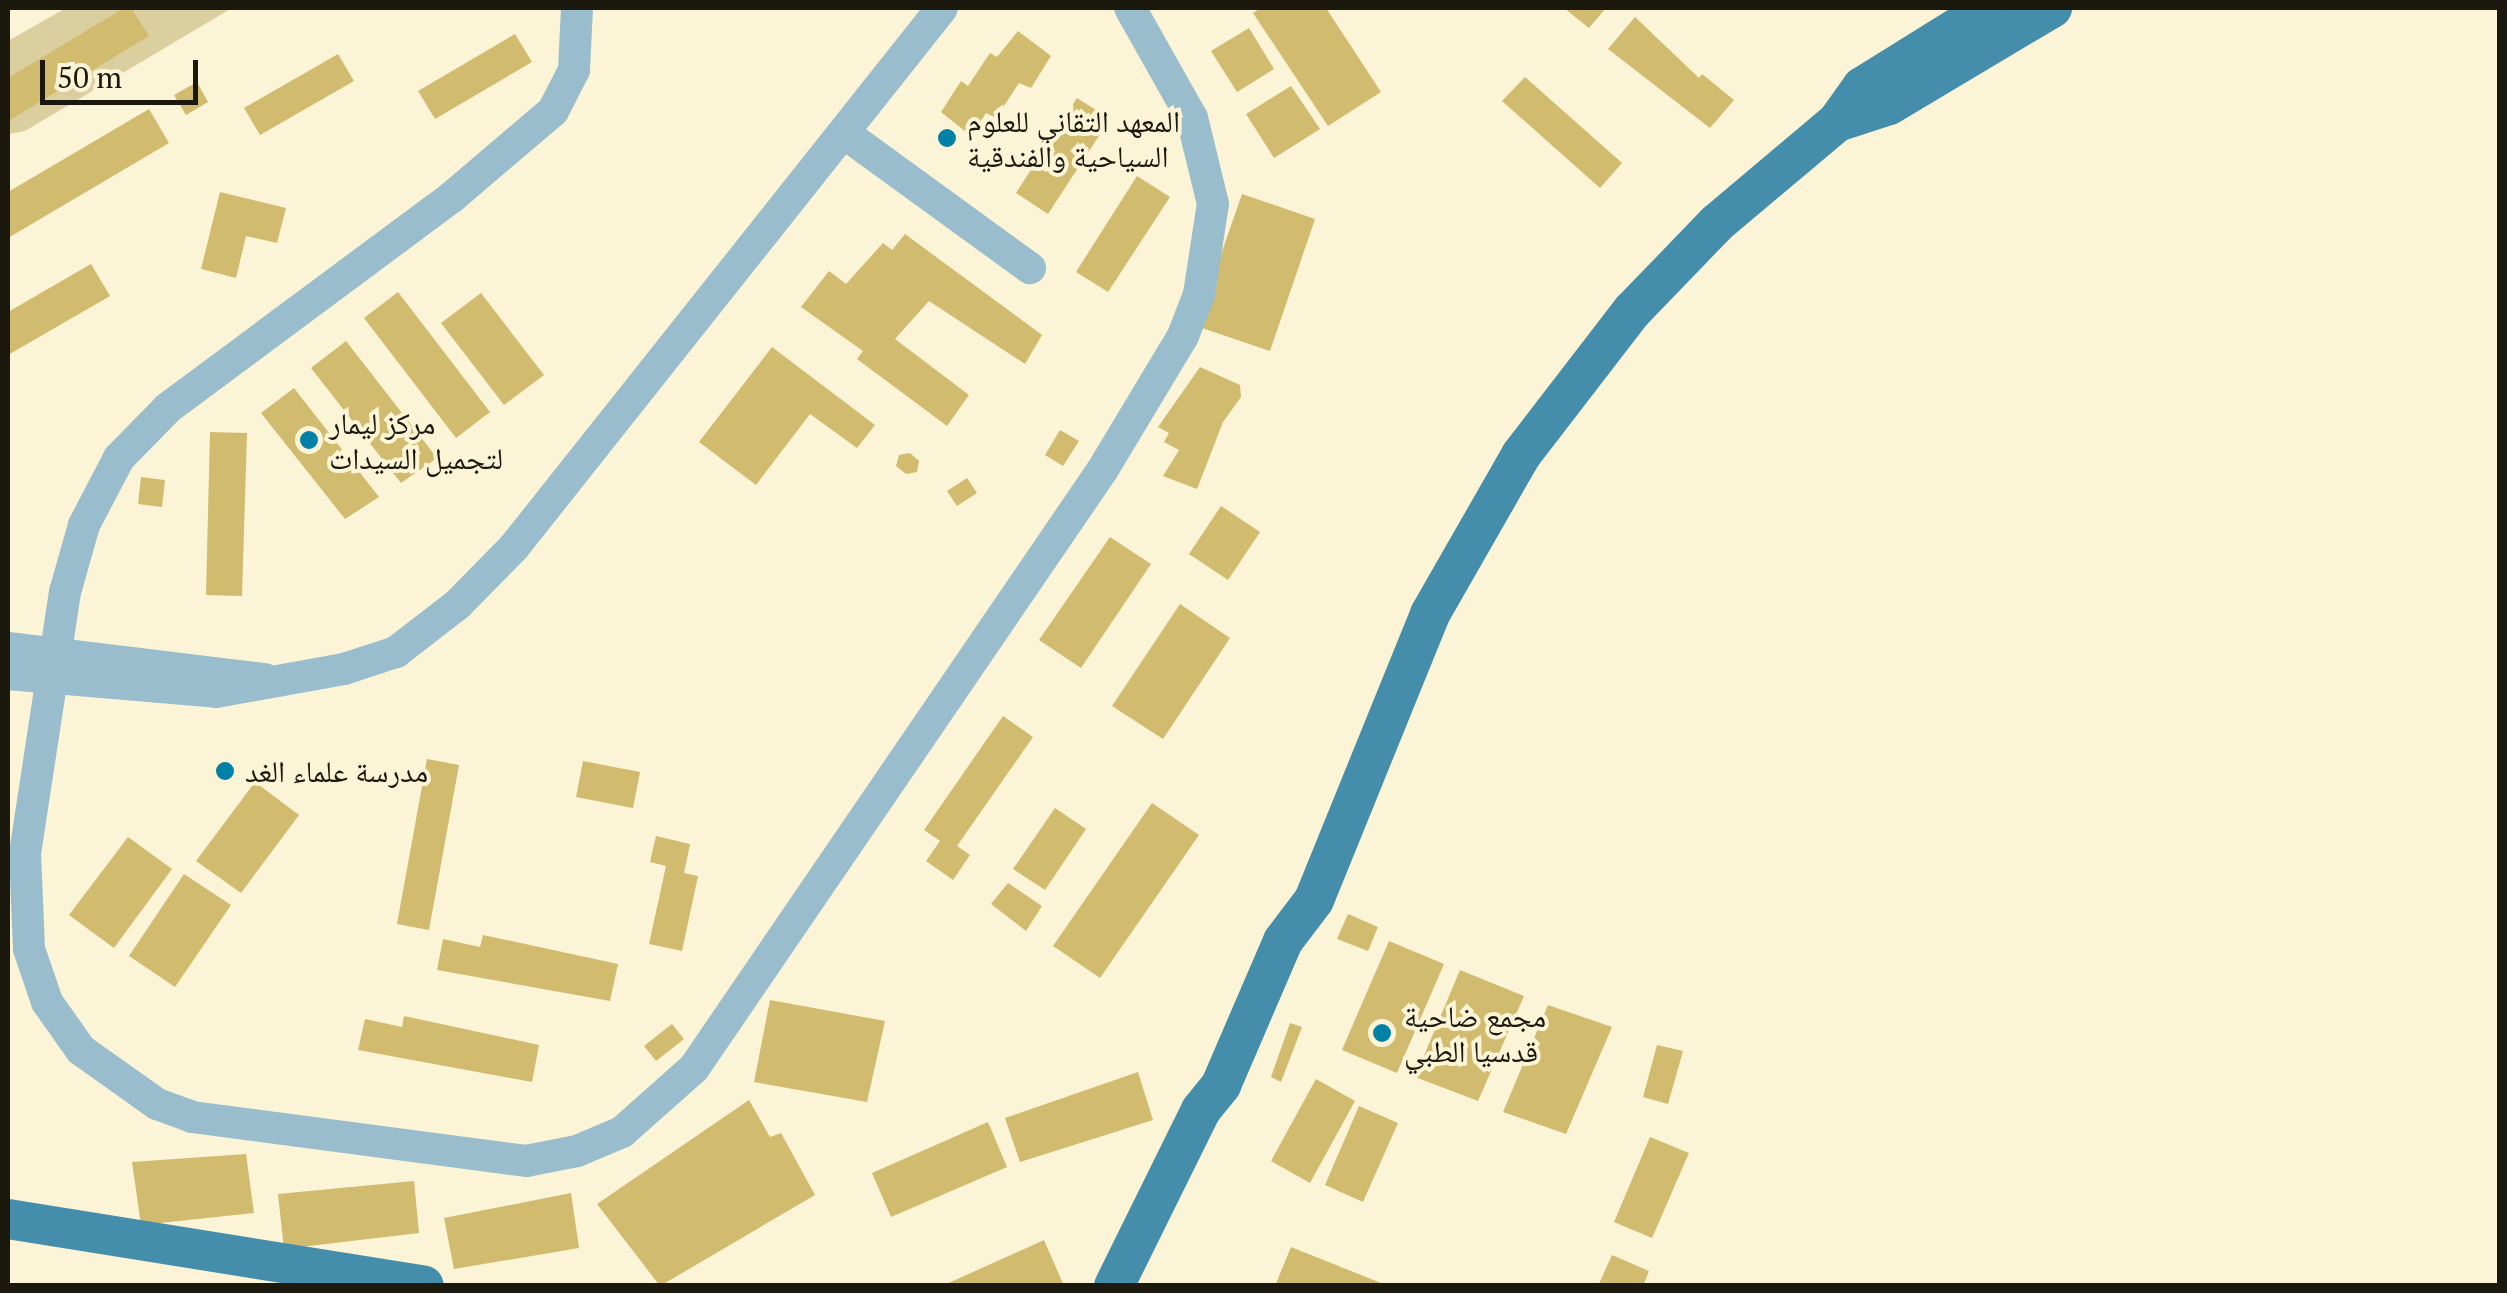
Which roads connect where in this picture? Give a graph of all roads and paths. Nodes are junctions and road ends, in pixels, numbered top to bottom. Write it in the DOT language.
graph roads {
  1 [pos="577,8"];
  2 [pos="942,8"];
  3 [pos="1130,8"];
  4 [pos="2052,8"];
  5 [pos="2003,16"];
  6 [pos="844,133"];
  7 [pos="1030,268"];
  8 [pos="8,648"];
  9 [pos="54,666"];
  10 [pos="8,674"];
  11 [pos="1221,1085"];
  12 [pos="8,1220"];
  13 [pos="8,1241"];
  14 [pos="297,1286"];
  15 [pos="424,1286"];
  16 [pos="1114,1286"];
  17 [pos="1143,1286"];
  1 -- 9 [label="street"];
  2 -- 6 [label="street"];
  3 -- 9 [label="street"];
  4 -- 5 [label="main road"];
  5 -- 11 [label="main road"];
  6 -- 7 [label="street"];
  6 -- 9 [label="street"];
  8 -- 9 [label="street"];
  9 -- 10 [label="street"];
  11 -- 16 [label="main road"];
  11 -- 17 [label="main road"];
  12 -- 15 [label="main road"];
  13 -- 14 [label="main road"];
}
